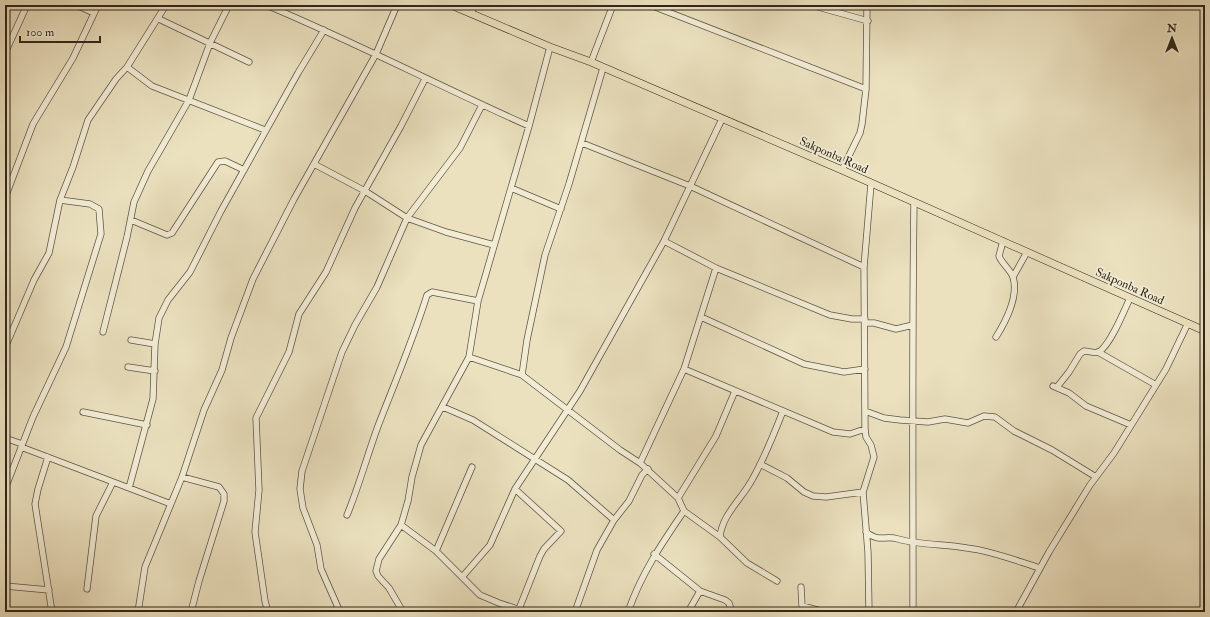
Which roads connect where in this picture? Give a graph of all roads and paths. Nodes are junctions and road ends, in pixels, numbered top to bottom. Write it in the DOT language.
graph roads {
  1 [pos="27,5"];
  2 [pos="76,5"];
  3 [pos="98,5"];
  4 [pos="166,5"];
  5 [pos="229,5"];
  6 [pos="266,5"];
  7 [pos="397,5"];
  8 [pos="451,5"];
  9 [pos="475,5"];
  10 [pos="613,5"];
  11 [pos="650,5"];
  12 [pos="668,5"];
  13 [pos="811,5"];
  14 [pos="867,5"];
  15 [pos="665,11"];
  16 [pos="94,13"];
  17 [pos="471,13"];
  18 [pos="158,19"];
  19 [pos="868,22"];
  20 [pos="324,30"];
  21 [pos="210,43"];
  22 [pos="550,47"];
  23 [pos="5,53"];
  24 [pos="376,54"];
  25 [pos="250,62"];
  26 [pos="591,62"];
  27 [pos="127,67"];
  28 [pos="603,68"];
  29 [pos="426,79"];
  30 [pos="866,89"];
  31 [pos="189,100"];
  32 [pos="482,105"];
  33 [pos="722,119"];
  34 [pos="529,126"];
  35 [pos="266,130"];
  36 [pos="582,143"];
  37 [pos="314,164"];
  38 [pos="244,170"];
  39 [pos="842,170"];
  40 [pos="871,184"];
  41 [pos="690,186"];
  42 [pos="511,188"];
  43 [pos="364,191"];
  44 [pos="5,198"];
  45 [pos="60,200"];
  46 [pos="914,202"];
  47 [pos="561,209"];
  48 [pos="407,218"];
  49 [pos="131,220"];
  50 [pos="664,241"];
  51 [pos="1003,241"];
  52 [pos="494,245"];
  53 [pos="1027,252"];
  54 [pos="864,267"];
  55 [pos="716,268"];
  56 [pos="1013,277"];
  57 [pos="1130,298"];
  58 [pos="478,301"];
  59 [pos="701,317"];
  60 [pos="865,321"];
  61 [pos="1188,323"];
  62 [pos="913,325"];
  63 [pos="1205,331"];
  64 [pos="103,332"];
  65 [pos="996,336"];
  66 [pos="131,340"];
  67 [pos="155,344"];
  68 [pos="5,348"];
  69 [pos="1098,352"];
  70 [pos="469,357"];
  71 [pos="128,367"];
  72 [pos="684,369"];
  73 [pos="865,369"];
  74 [pos="155,371"];
  75 [pos="522,375"];
  76 [pos="1156,385"];
  77 [pos="735,391"];
  78 [pos="443,407"];
  79 [pos="568,410"];
  80 [pos="865,410"];
  81 [pos="784,411"];
  82 [pos="83,412"];
  83 [pos="914,421"];
  84 [pos="147,425"];
  85 [pos="1131,425"];
  86 [pos="865,429"];
  87 [pos="5,438"];
  88 [pos="21,445"];
  89 [pos="48,457"];
  90 [pos="534,458"];
  91 [pos="640,463"];
  92 [pos="760,464"];
  93 [pos="472,467"];
  94 [pos="648,469"];
  95 [pos="182,477"];
  96 [pos="1096,477"];
  97 [pos="113,482"];
  98 [pos="129,488"];
  99 [pos="5,489"];
  100 [pos="515,490"];
  101 [pos="863,492"];
  102 [pos="678,498"];
  103 [pos="171,504"];
  104 [pos="684,511"];
  105 [pos="347,515"];
  106 [pos="614,520"];
  107 [pos="401,525"];
  108 [pos="866,532"];
  109 [pos="720,537"];
  110 [pos="914,541"];
  111 [pos="436,551"];
  112 [pos="654,554"];
  113 [pos="1040,568"];
  114 [pos="463,576"];
  115 [pos="777,581"];
  116 [pos="5,586"];
  117 [pos="801,587"];
  118 [pos="87,589"];
  119 [pos="49,590"];
  120 [pos="700,591"];
  121 [pos="1205,607"];
  122 [pos="519,609"];
  123 [pos="867,611"];
  124 [pos="52,612"];
  125 [pos="138,612"];
  126 [pos="191,612"];
  127 [pos="268,612"];
  128 [pos="340,612"];
  129 [pos="403,612"];
  130 [pos="527,612"];
  131 [pos="575,612"];
  132 [pos="628,612"];
  133 [pos="688,612"];
  134 [pos="732,612"];
  135 [pos="825,612"];
  136 [pos="913,612"];
  137 [pos="1016,612"];
  138 [pos="1202,612"];
  1 -- 23 [label="street"];
  2 -- 16 [label="street"];
  3 -- 16 [label="street"];
  4 -- 18 [label="street"];
  5 -- 21 [label="street"];
  6 -- 20 [label="street"];
  7 -- 24 [label="street"];
  8 -- 17 [label="main road, Sakponba Road"];
  9 -- 17 [label="street"];
  10 -- 26 [label="street"];
  11 -- 15 [label="street"];
  12 -- 15 [label="street"];
  13 -- 19 [label="street"];
  14 -- 19 [label="street"];
  15 -- 30 [label="street"];
  16 -- 44 [label="street"];
  17 -- 22 [label="main road, Sakponba Road"];
  18 -- 21 [label="street"];
  18 -- 27 [label="street"];
  19 -- 30 [label="street"];
  20 -- 24 [label="street"];
  20 -- 35 [label="street"];
  21 -- 25 [label="street"];
  21 -- 31 [label="street"];
  22 -- 26 [label="main road, Sakponba Road"];
  22 -- 34 [label="street"];
  24 -- 29 [label="street"];
  24 -- 37 [label="street"];
  26 -- 28 [label="main road, Sakponba Road"];
  27 -- 31 [label="street"];
  27 -- 45 [label="street"];
  28 -- 33 [label="main road, Sakponba Road"];
  28 -- 36 [label="street"];
  29 -- 32 [label="street"];
  29 -- 43 [label="street"];
  30 -- 39 [label="street"];
  31 -- 35 [label="street"];
  31 -- 49 [label="street"];
  32 -- 34 [label="street"];
  32 -- 48 [label="street"];
  33 -- 39 [label="main road, Sakponba Road"];
  33 -- 41 [label="street"];
  34 -- 42 [label="street"];
  35 -- 38 [label="street"];
  36 -- 41 [label="street"];
  36 -- 47 [label="street"];
  37 -- 43 [label="street"];
  37 -- 95 [label="street"];
  38 -- 49 [label="street"];
  38 -- 67 [label="street"];
  39 -- 40 [label="main road, Sakponba Road"];
  40 -- 46 [label="main road, Sakponba Road"];
  40 -- 54 [label="street"];
  41 -- 50 [label="street"];
  41 -- 54 [label="street"];
  42 -- 47 [label="street"];
  42 -- 52 [label="street"];
  43 -- 48 [label="street"];
  43 -- 127 [label="street"];
  45 -- 68 [label="street"];
  45 -- 88 [label="street"];
  46 -- 51 [label="main road, Sakponba Road"];
  46 -- 62 [label="street"];
  47 -- 75 [label="street"];
  48 -- 52 [label="street"];
  48 -- 128 [label="street"];
  49 -- 64 [label="street"];
  50 -- 55 [label="street"];
  50 -- 79 [label="street"];
  51 -- 53 [label="main road, Sakponba Road"];
  51 -- 56 [label="street"];
  52 -- 58 [label="street"];
  53 -- 56 [label="street"];
  53 -- 57 [label="main road, Sakponba Road"];
  54 -- 60 [label="street"];
  55 -- 59 [label="street"];
  55 -- 60 [label="street"];
  56 -- 65 [label="street"];
  57 -- 61 [label="main road, Sakponba Road"];
  57 -- 69 [label="street"];
  58 -- 70 [label="street"];
  58 -- 105 [label="street"];
  59 -- 72 [label="street"];
  59 -- 73 [label="street"];
  60 -- 62 [label="street"];
  60 -- 73 [label="street"];
  61 -- 63 [label="main road, Sakponba Road"];
  61 -- 76 [label="street"];
  62 -- 83 [label="street"];
  66 -- 67 [label="street"];
  67 -- 74 [label="street"];
  69 -- 76 [label="street"];
  69 -- 85 [label="street"];
  70 -- 75 [label="street"];
  70 -- 78 [label="street"];
  71 -- 74 [label="street"];
  72 -- 77 [label="street"];
  72 -- 91 [label="street"];
  73 -- 80 [label="street"];
  74 -- 84 [label="street"];
  75 -- 79 [label="street"];
  76 -- 85 [label="street"];
  77 -- 81 [label="street"];
  77 -- 102 [label="street"];
  78 -- 90 [label="street"];
  78 -- 107 [label="street"];
  79 -- 90 [label="street"];
  79 -- 91 [label="street"];
  80 -- 83 [label="street"];
  80 -- 86 [label="street"];
  81 -- 86 [label="street"];
  81 -- 92 [label="street"];
  82 -- 84 [label="street"];
  83 -- 96 [label="street"];
  83 -- 110 [label="street"];
  84 -- 98 [label="street"];
  85 -- 96 [label="street"];
  86 -- 101 [label="street"];
  87 -- 88 [label="street"];
  88 -- 89 [label="street"];
  88 -- 99 [label="street"];
  89 -- 97 [label="street"];
  89 -- 119 [label="street"];
  90 -- 100 [label="street"];
  90 -- 106 [label="street"];
  91 -- 94 [label="street"];
  92 -- 101 [label="street"];
  92 -- 109 [label="street"];
  93 -- 111 [label="street"];
  94 -- 102 [label="street"];
  94 -- 106 [label="street"];
  95 -- 103 [label="street"];
  95 -- 126 [label="street"];
  96 -- 113 [label="street"];
  97 -- 98 [label="street"];
  97 -- 118 [label="street"];
  98 -- 103 [label="street"];
  100 -- 114 [label="street"];
  100 -- 122 [label="street"];
  101 -- 108 [label="street"];
  102 -- 104 [label="street"];
  103 -- 125 [label="street"];
  104 -- 109 [label="street"];
  104 -- 112 [label="street"];
  106 -- 131 [label="street"];
  107 -- 111 [label="street"];
  107 -- 129 [label="street"];
  108 -- 110 [label="street"];
  108 -- 123 [label="street"];
  109 -- 115 [label="street"];
  110 -- 113 [label="street"];
  110 -- 136 [label="street"];
  111 -- 114 [label="street"];
  112 -- 120 [label="street"];
  112 -- 132 [label="street"];
  113 -- 137 [label="street"];
  114 -- 122 [label="street"];
  116 -- 119 [label="street"];
  117 -- 135 [label="street"];
  119 -- 124 [label="street"];
  120 -- 133 [label="street"];
  120 -- 134 [label="street"];
  121 -- 138 [label="street"];
  122 -- 130 [label="street"];
}
